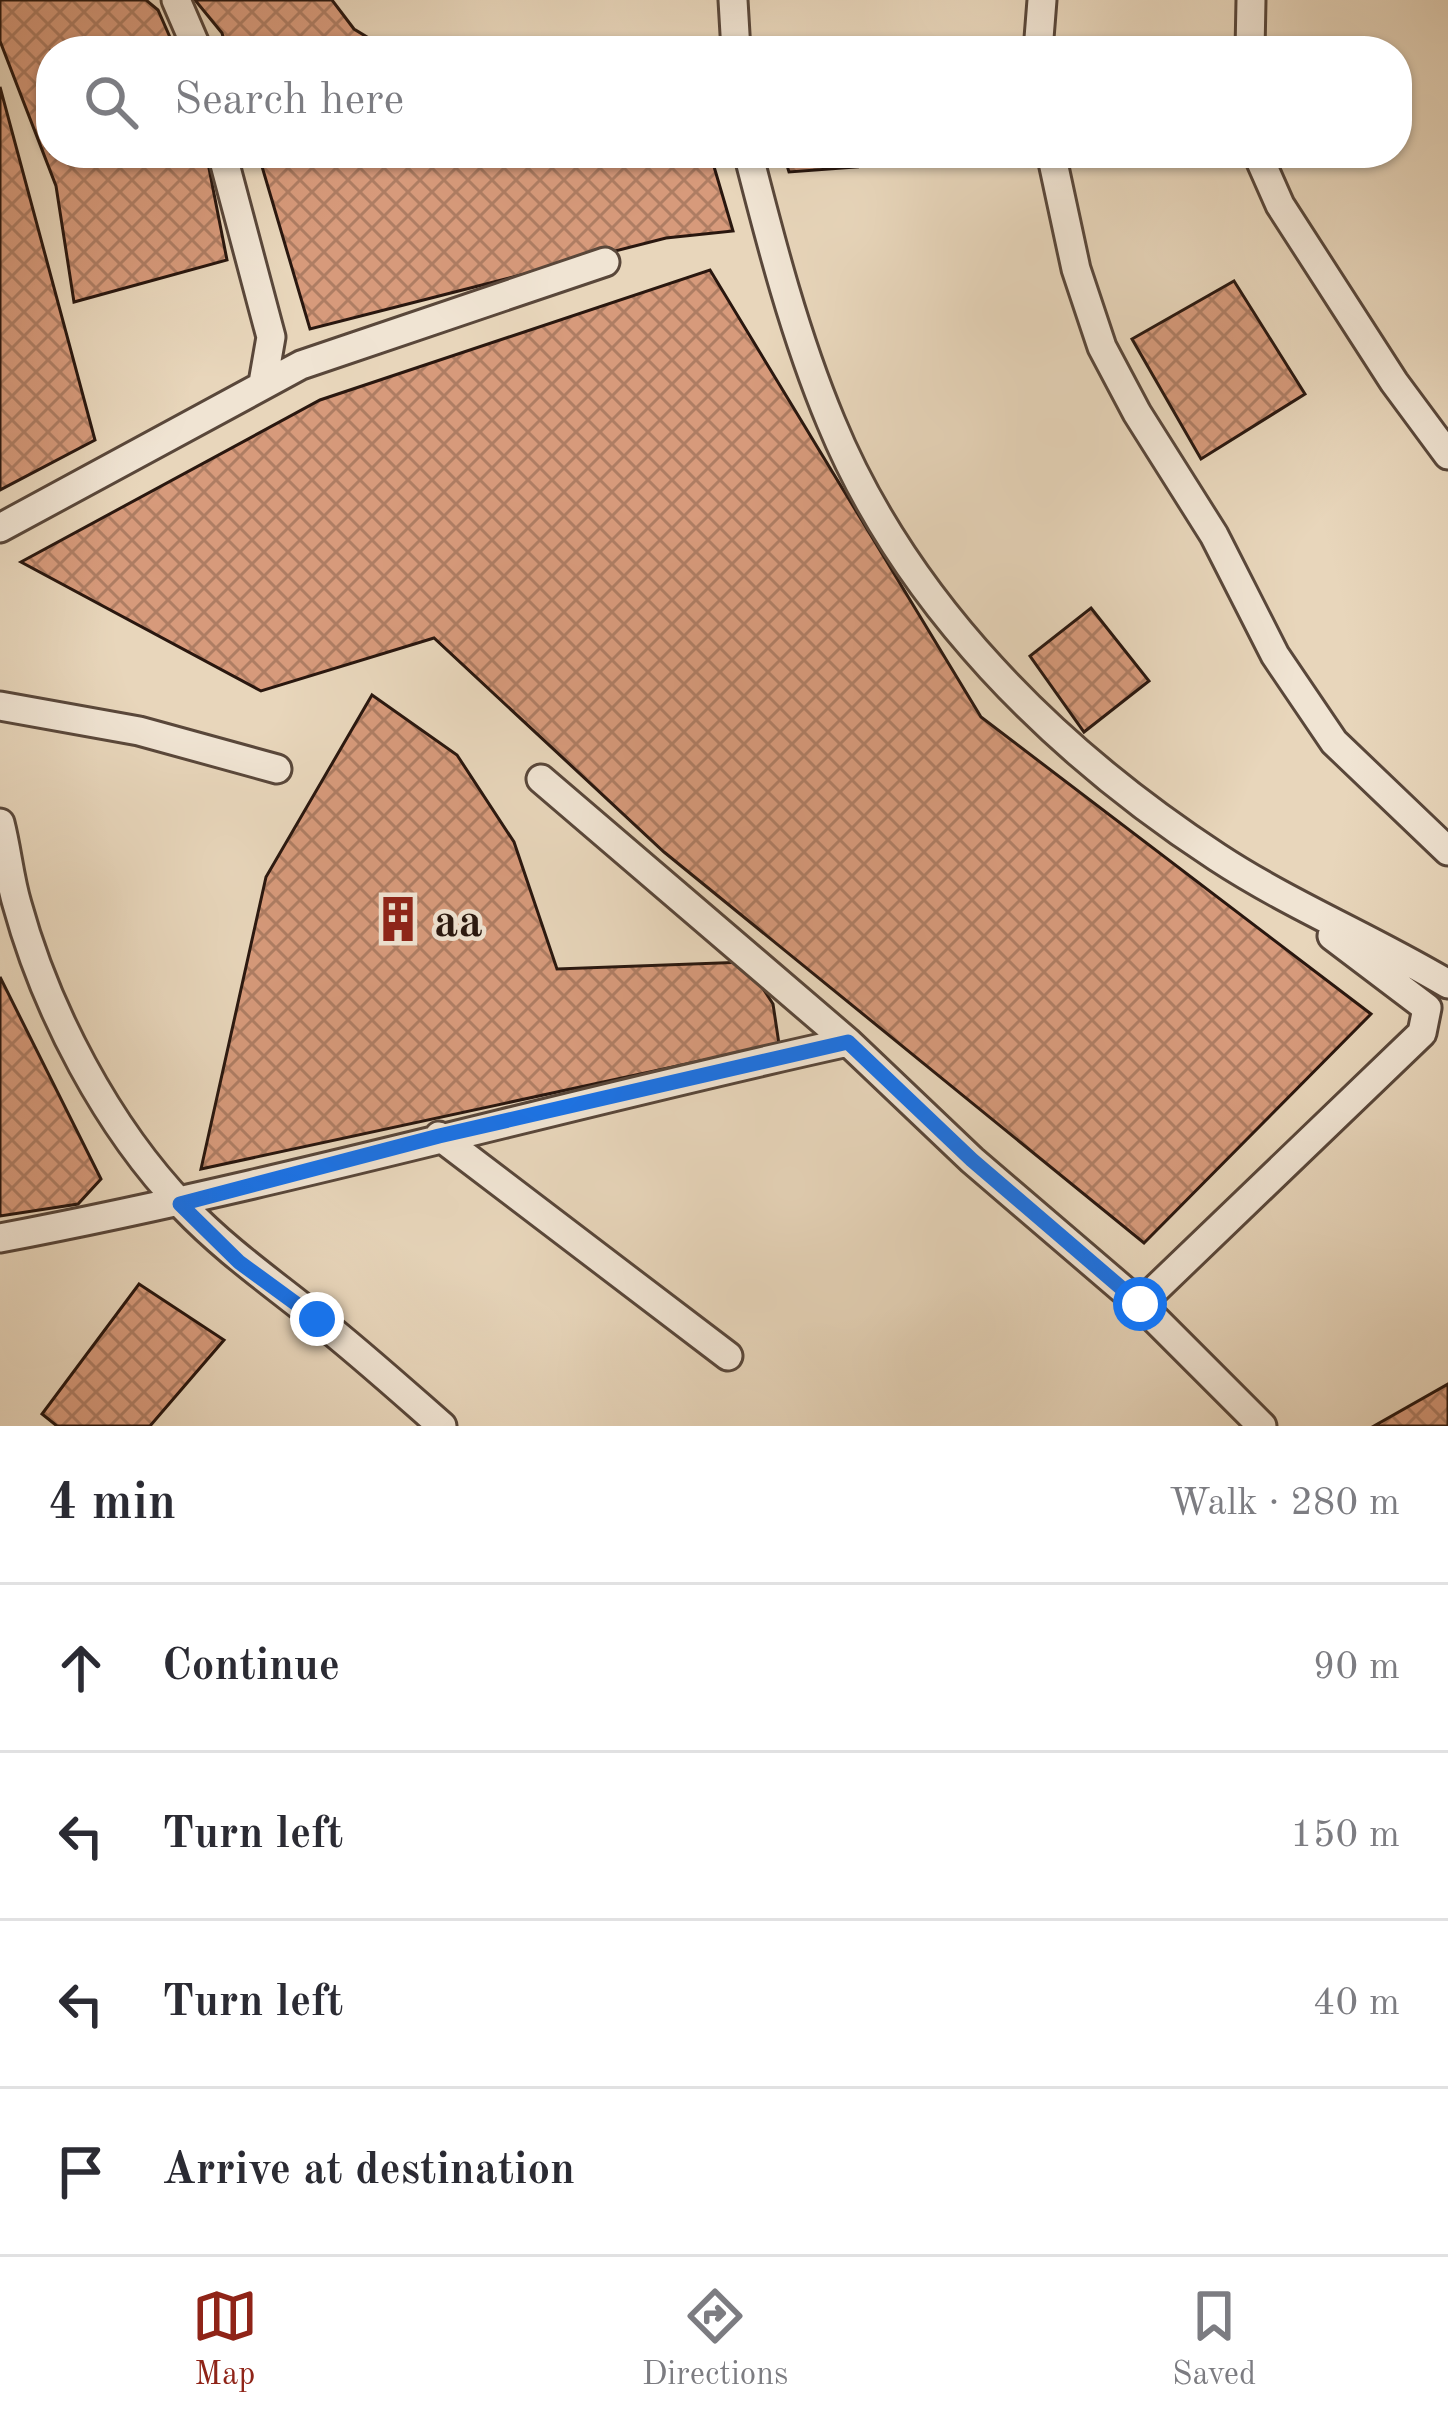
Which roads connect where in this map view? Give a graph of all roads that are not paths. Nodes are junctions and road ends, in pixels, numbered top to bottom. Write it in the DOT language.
graph roads {
  1 [pos="176,0"];
  2 [pos="733,0"];
  3 [pos="1042,0"];
  4 [pos="1251,0"];
  5 [pos="192,36"];
  6 [pos="735,36"];
  7 [pos="1039,36"];
  8 [pos="1250,36"];
  9 [pos="226,168"];
  10 [pos="753,168"];
  11 [pos="1054,168"];
  12 [pos="1263,168"];
  13 [pos="605,262"];
  14 [pos="263,383"];
  15 [pos="1448,455"];
  16 [pos="0,528"];
  17 [pos="0,706"];
  18 [pos="278,769"];
  19 [pos="541,779"];
  20 [pos="0,823"];
  21 [pos="1448,851"];
  22 [pos="8,902"];
  23 [pos="1313,910"];
  24 [pos="1448,983"];
  25 [pos="848,1042"];
  26 [pos="439,1136"];
  27 [pos="180,1204"];
  28 [pos="0,1238"];
  29 [pos="1140,1304"];
  30 [pos="728,1357"];
  31 [pos="442,1426"];
  32 [pos="1262,1426"];
  1 -- 5 [label="street"];
  2 -- 6 [label="street"];
  3 -- 7 [label="street"];
  4 -- 8 [label="street"];
  9 -- 14 [label="street"];
  10 -- 23 [label="street"];
  11 -- 21 [label="street"];
  12 -- 15 [label="street"];
  13 -- 14 [label="street"];
  14 -- 16 [label="street"];
  17 -- 18 [label="street"];
  19 -- 25 [label="street"];
  20 -- 22 [label="street"];
  22 -- 27 [label="street"];
  23 -- 24 [label="street"];
  23 -- 29 [label="street"];
  25 -- 26 [label="street"];
  25 -- 29 [label="street"];
  26 -- 27 [label="street"];
  26 -- 30 [label="street"];
  27 -- 28 [label="street"];
  27 -- 31 [label="street"];
  29 -- 32 [label="street"];
}
